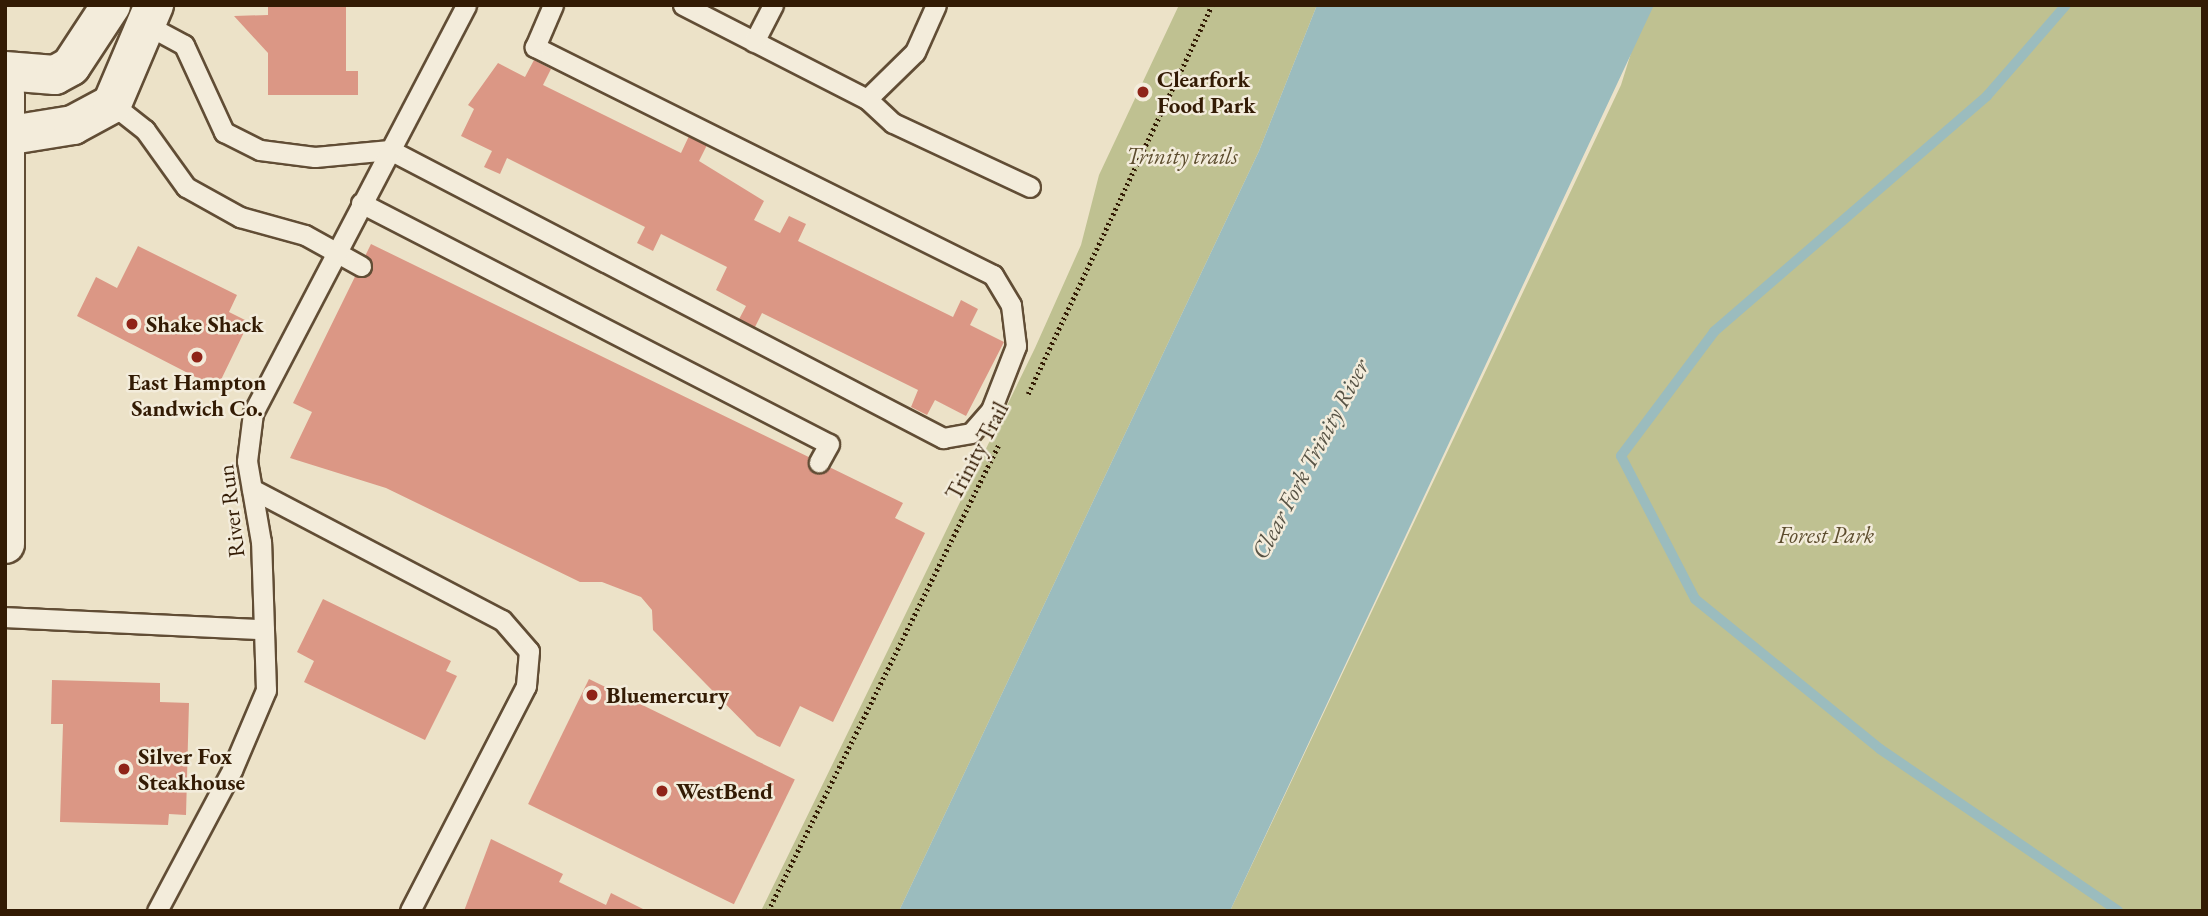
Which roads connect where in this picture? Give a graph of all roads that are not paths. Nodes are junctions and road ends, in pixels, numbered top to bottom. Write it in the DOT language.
graph roads {
  1 [pos="111,5"];
  2 [pos="552,5"];
  3 [pos="682,5"];
  4 [pos="773,5"];
  5 [pos="936,5"];
  6 [pos="462,7"];
  7 [pos="150,15"];
  8 [pos="754,42"];
  9 [pos="5,71"];
  10 [pos="5,94"];
  11 [pos="867,99"];
  12 [pos="112,104"];
  13 [pos="7,136"];
  14 [pos="390,150"];
  15 [pos="1030,187"];
  16 [pos="361,203"];
  17 [pos="335,253"];
  18 [pos="361,266"];
  19 [pos="819,462"];
  20 [pos="252,489"];
  21 [pos="5,544"];
  22 [pos="5,617"];
  23 [pos="264,629"];
  24 [pos="165,907"];
  25 [pos="410,911"];
  1 -- 9 [label="main road"];
  2 -- 14 [label="lane"];
  3 -- 8 [label="lane"];
  4 -- 8 [label="lane"];
  5 -- 11 [label="lane"];
  6 -- 14 [label="lane, River Run"];
  7 -- 12 [label="main road"];
  7 -- 14 [label="lane"];
  8 -- 11 [label="lane"];
  10 -- 13 [label="main road"];
  11 -- 15 [label="lane"];
  12 -- 13 [label="main road"];
  12 -- 17 [label="lane"];
  13 -- 21 [label="main road"];
  14 -- 16 [label="lane, River Run"];
  16 -- 17 [label="lane, River Run"];
  16 -- 19 [label="lane"];
  17 -- 18 [label="lane"];
  17 -- 20 [label="lane, River Run"];
  20 -- 23 [label="lane, River Run"];
  20 -- 25 [label="lane"];
  22 -- 23 [label="lane"];
  23 -- 24 [label="lane, River Run"];
}
